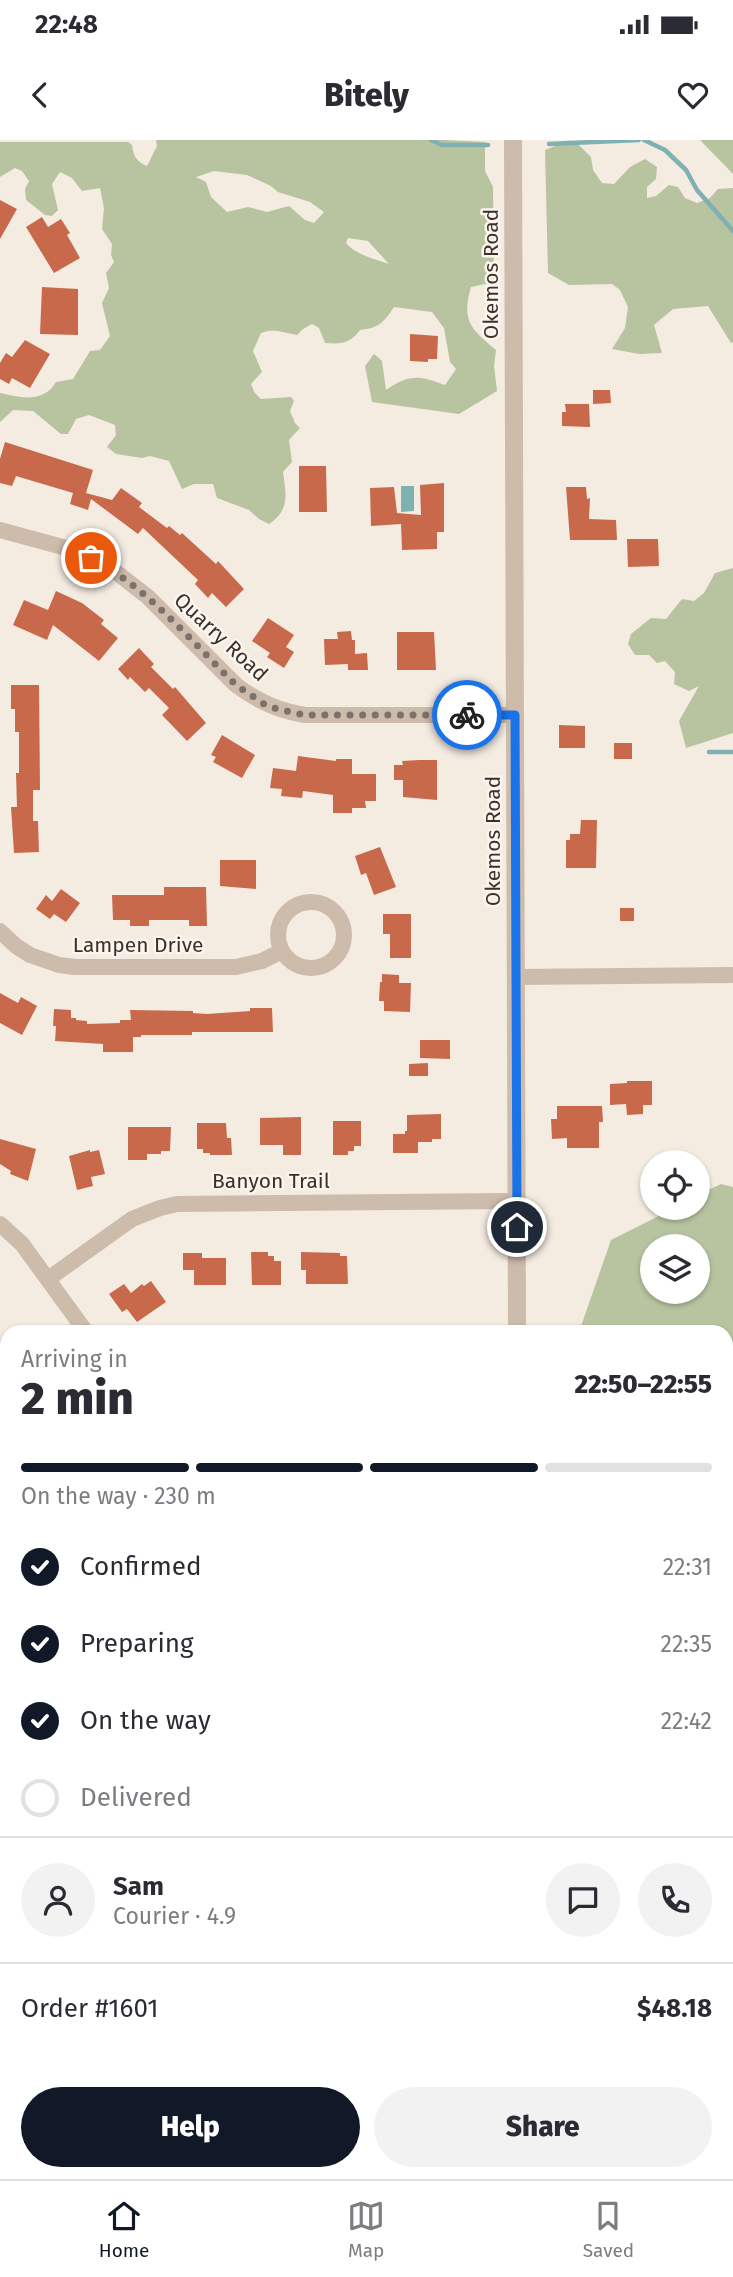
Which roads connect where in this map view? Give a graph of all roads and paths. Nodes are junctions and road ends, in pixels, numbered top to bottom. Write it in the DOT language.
graph roads {
  1 [pos="513,140"];
  2 [pos="0,530"];
  3 [pos="515,715"];
  4 [pos="0,931"];
  5 [pos="282,951"];
  6 [pos="733,975"];
  7 [pos="516,977"];
  8 [pos="517,1201"];
  9 [pos="0,1224"];
  10 [pos="48,1279"];
  11 [pos="81,1325"];
  12 [pos="517,1325"];
  1 -- 3 [label="street, Okemos Road"];
  2 -- 3 [label="street, Quarry Road"];
  3 -- 7 [label="street, Okemos Road"];
  4 -- 5 [label="street, Lampen Drive"];
  5 -- 5 [label="street"];
  6 -- 7 [label="street"];
  7 -- 8 [label="street, Okemos Road"];
  8 -- 10 [label="street, Banyon Trail"];
  8 -- 12 [label="street, Okemos Road"];
  9 -- 10 [label="street"];
  10 -- 11 [label="street"];
}
